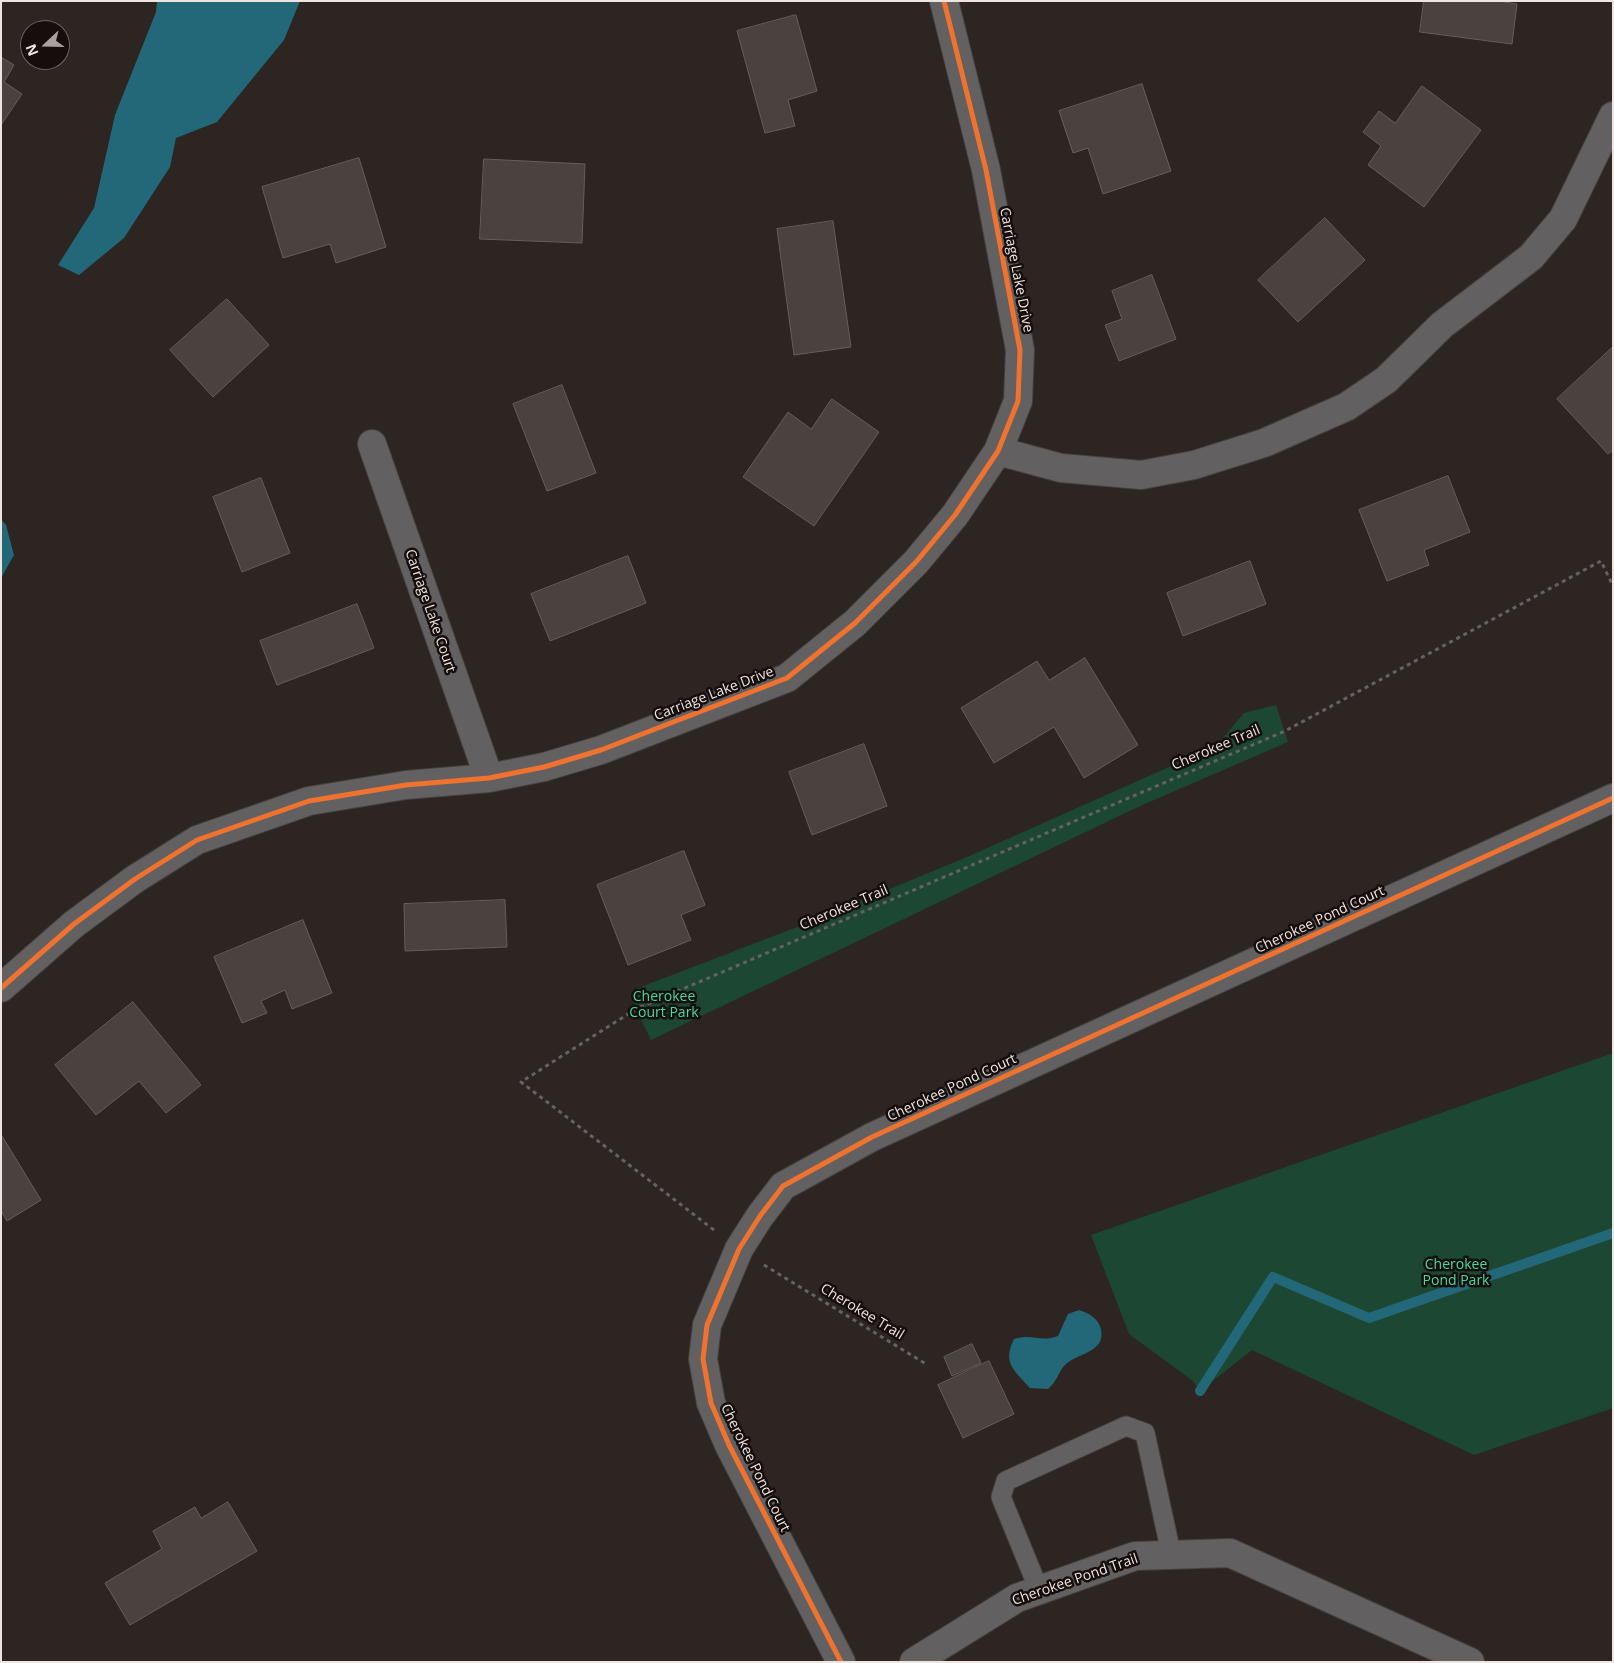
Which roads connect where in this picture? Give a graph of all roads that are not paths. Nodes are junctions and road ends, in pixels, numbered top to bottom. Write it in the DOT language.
graph roads {
  1 [pos="944,1"];
  2 [pos="1613,116"];
  3 [pos="372,444"];
  4 [pos="998,452"];
  5 [pos="488,778"];
  6 [pos="1613,798"];
  7 [pos="1,988"];
  8 [pos="1171,1554"];
  9 [pos="1039,1590"];
  10 [pos="840,1662"];
  11 [pos="914,1662"];
  12 [pos="1470,1662"];
  1 -- 4 [label="street, Carriage Lake Drive"];
  2 -- 4 [label="street"];
  3 -- 5 [label="street, Carriage Lake Court"];
  4 -- 5 [label="street, Carriage Lake Drive"];
  5 -- 7 [label="street, Carriage Lake Drive"];
  6 -- 10 [label="street, Cherokee Pond Court"];
  8 -- 9 [label="street, Cherokee Pond Trail"];
  8 -- 9 [label="lane"];
  8 -- 12 [label="street, Cherokee Pond Trail"];
  9 -- 11 [label="street, Cherokee Pond Trail"];
}
